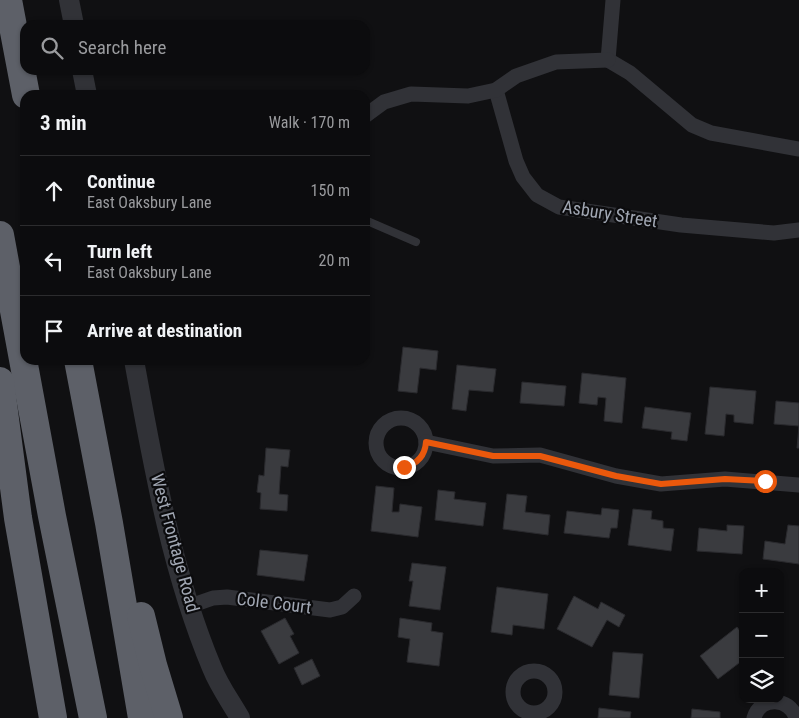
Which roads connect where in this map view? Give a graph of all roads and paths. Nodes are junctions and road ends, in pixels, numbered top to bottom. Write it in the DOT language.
graph roads {
  1 [pos="8,0"];
  2 [pos="69,0"];
  3 [pos="613,0"];
  4 [pos="73,20"];
  5 [pos="608,60"];
  6 [pos="20,63"];
  7 [pos="22,75"];
  8 [pos="83,75"];
  9 [pos="25,90"];
  10 [pos="86,90"];
  11 [pos="496,90"];
  12 [pos="370,112"];
  13 [pos="799,149"];
  14 [pos="370,222"];
  15 [pos="799,230"];
  16 [pos="0,236"];
  17 [pos="416,242"];
  18 [pos="20,344"];
  19 [pos="24,365"];
  20 [pos="79,365"];
  21 [pos="135,365"];
  22 [pos="0,381"];
  23 [pos="426,442"];
  24 [pos="799,485"];
  25 [pos="109,523"];
  26 [pos="354,596"];
  27 [pos="190,606"];
  28 [pos="53,718"];
  29 [pos="93,718"];
  30 [pos="142,718"];
  31 [pos="169,718"];
  32 [pos="240,718"];
  33 [pos="754,718"];
  34 [pos="796,718"];
  1 -- 6 [label="highway"];
  2 -- 4 [label="street"];
  3 -- 5 [label="street"];
  5 -- 11 [label="street"];
  5 -- 13 [label="street"];
  7 -- 9 [label="highway"];
  8 -- 10 [label="street"];
  11 -- 12 [label="street"];
  11 -- 15 [label="street, Asbury Street"];
  14 -- 17 [label="lane"];
  16 -- 18 [label="highway"];
  19 -- 29 [label="highway"];
  20 -- 25 [label="highway"];
  21 -- 27 [label="street, West Frontage Road"];
  22 -- 28 [label="highway"];
  23 -- 24 [label="street"];
  25 -- 30 [label="highway"];
  25 -- 31 [label="highway"];
  26 -- 27 [label="street, Cole Court"];
  27 -- 32 [label="street, West Frontage Road"];
  33 -- 34 [label="street"];
}
